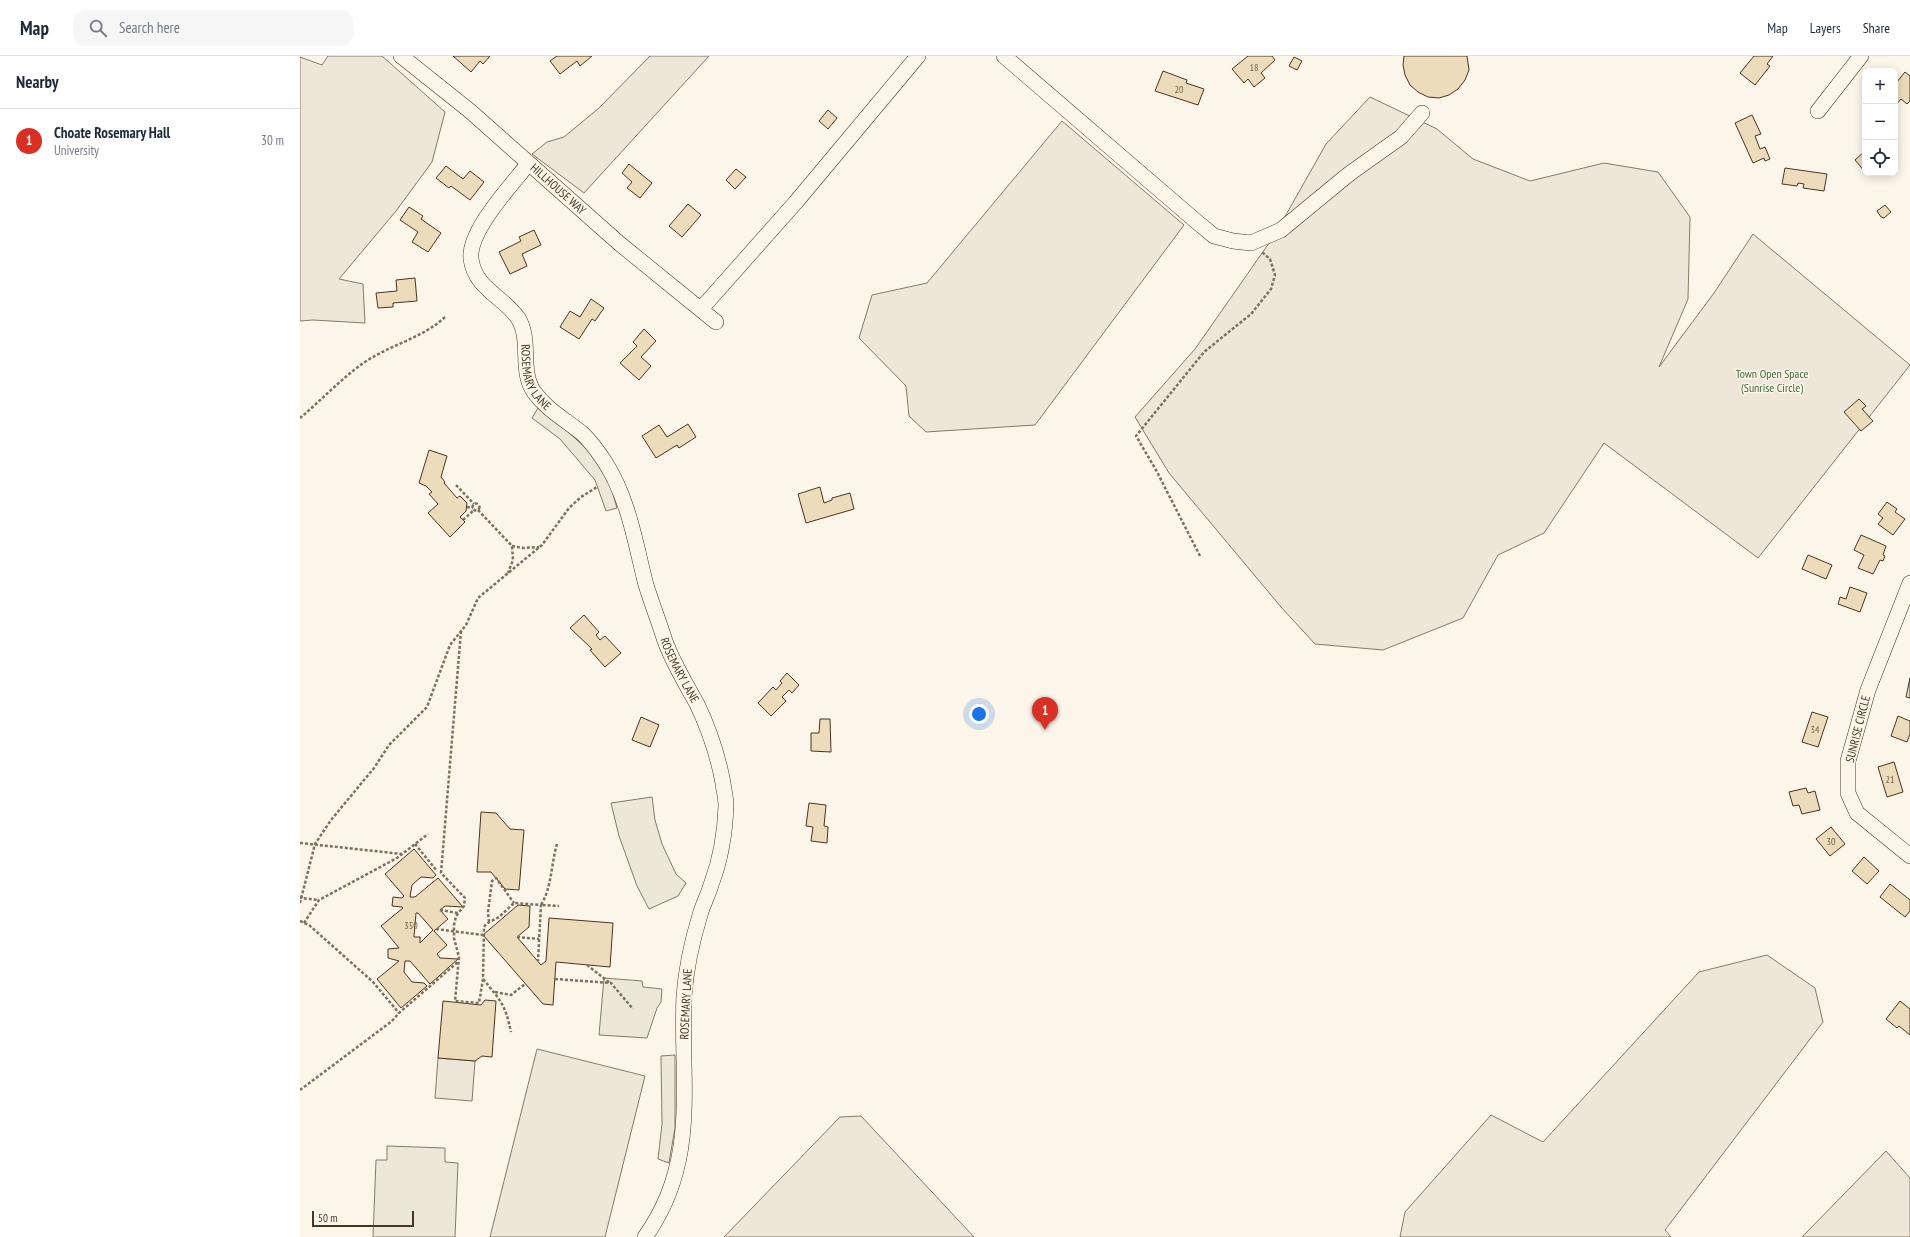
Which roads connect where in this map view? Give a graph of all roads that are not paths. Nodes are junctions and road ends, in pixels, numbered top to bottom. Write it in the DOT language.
graph roads {
  1 [pos="401,56"];
  2 [pos="918,56"];
  3 [pos="1004,56"];
  4 [pos="1861,56"];
  5 [pos="1818,111"];
  6 [pos="1422,113"];
  7 [pos="528,164"];
  8 [pos="701,309"];
  9 [pos="716,322"];
  10 [pos="1910,584"];
  11 [pos="1910,856"];
  12 [pos="645,1237"];
  1 -- 7 [label="street, HILLHOUSE WAY"];
  2 -- 8 [label="street"];
  3 -- 6 [label="street"];
  4 -- 5 [label="street"];
  7 -- 8 [label="street, HILLHOUSE WAY"];
  7 -- 12 [label="street, ROSEMARY LANE"];
  8 -- 9 [label="street, HILLHOUSE WAY"];
  10 -- 11 [label="street, SUNRISE CIRCLE"];
}
